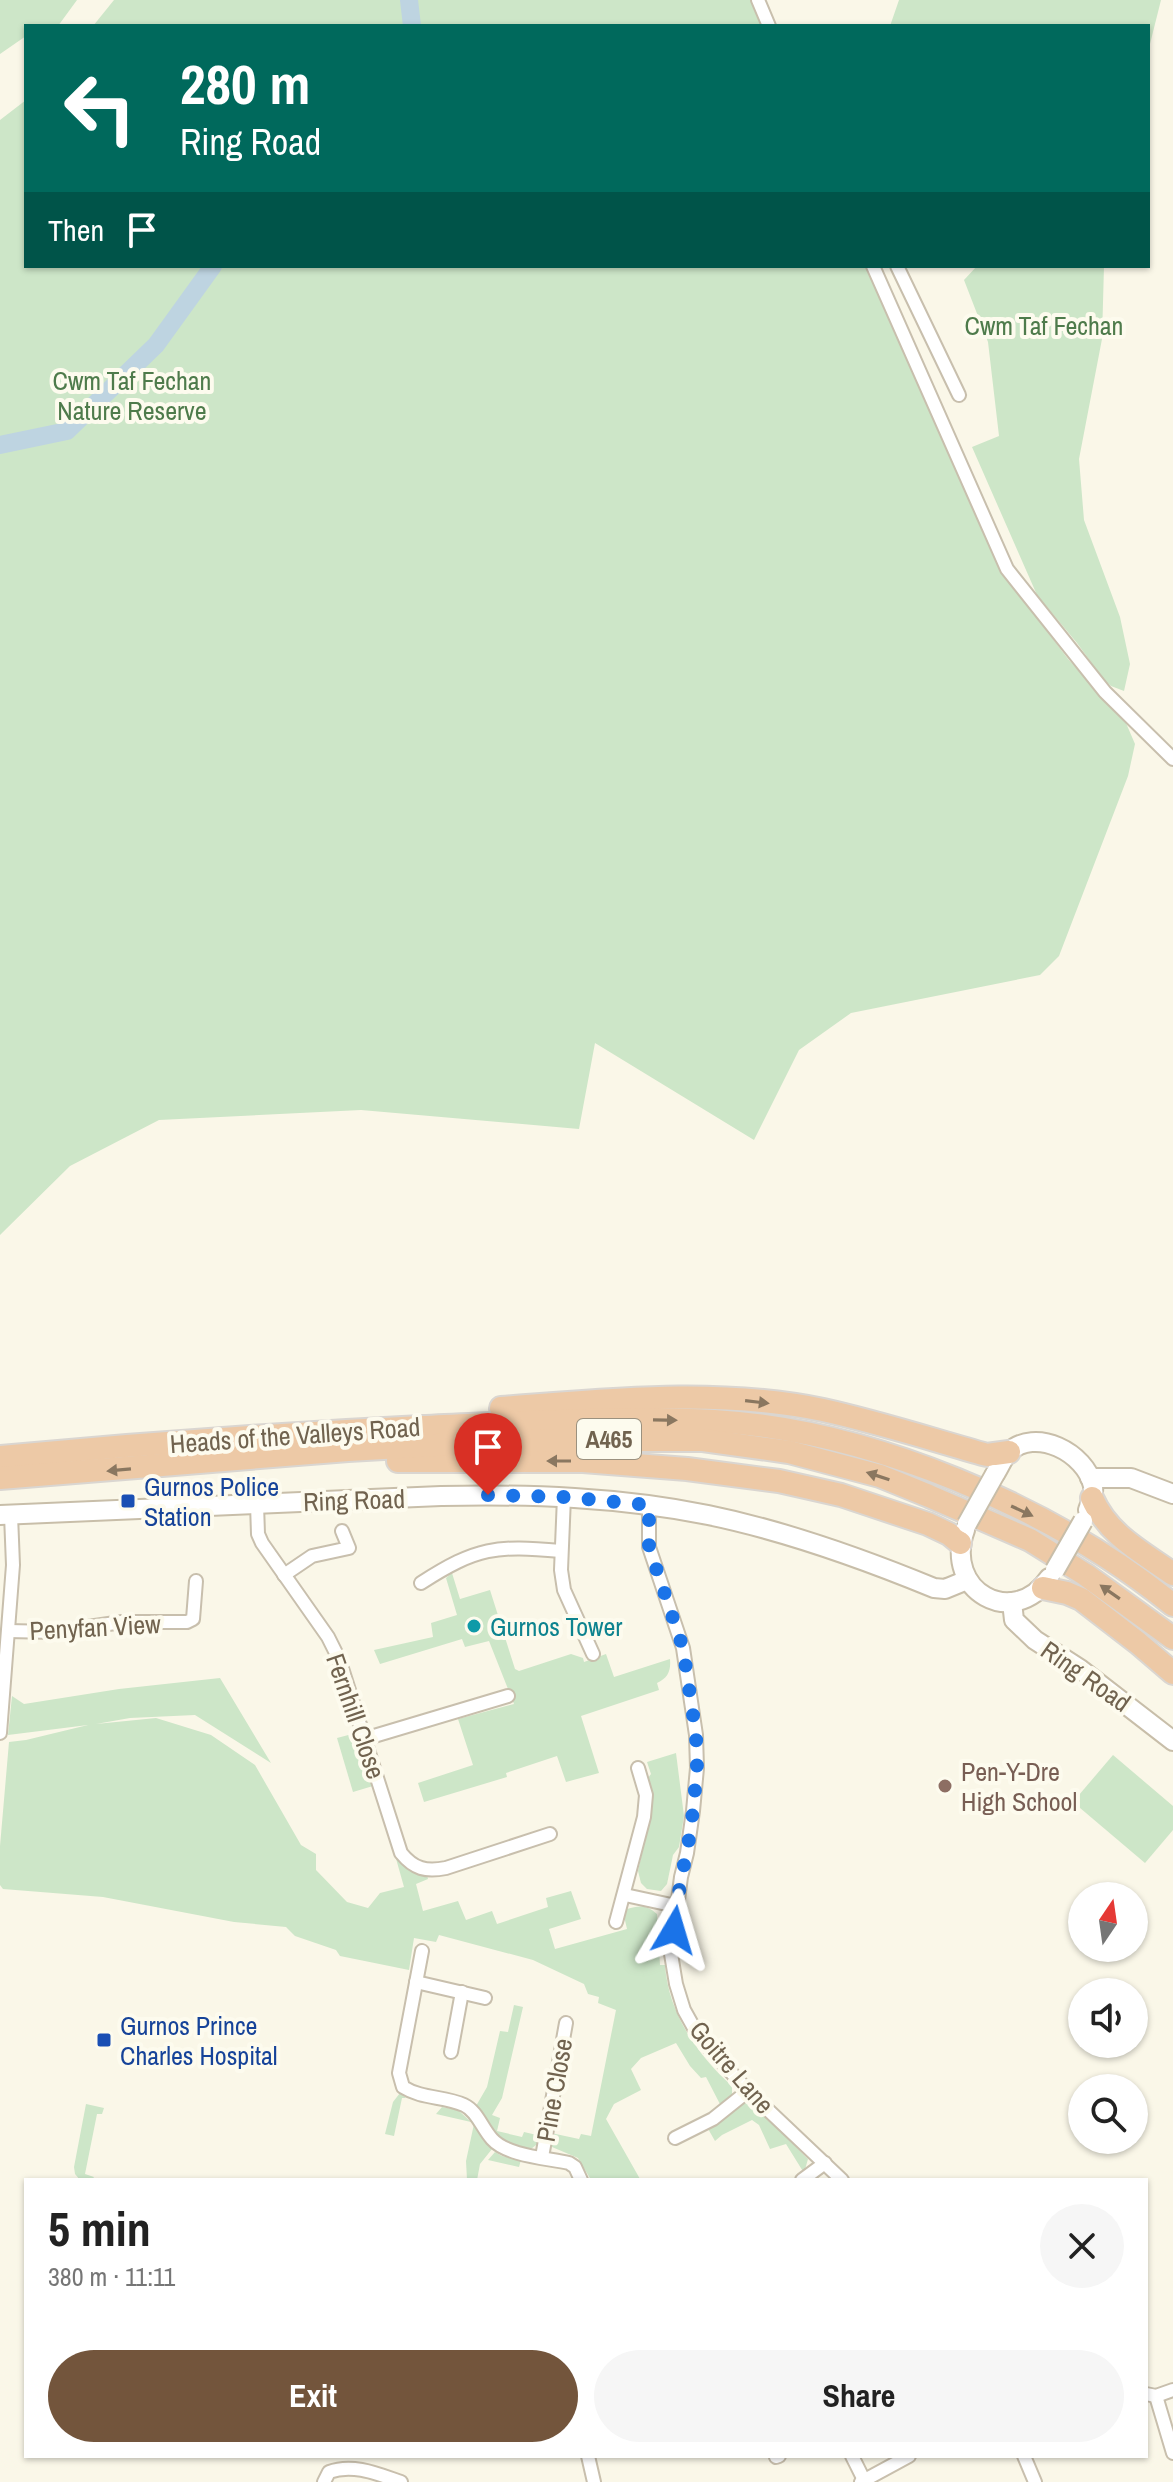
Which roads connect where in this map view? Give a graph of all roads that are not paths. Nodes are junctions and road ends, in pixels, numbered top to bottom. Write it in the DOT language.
graph roads {
  1 [pos="758,0"];
  2 [pos="768,24"];
  3 [pos="874,268"];
  4 [pos="900,272"];
  5 [pos="882,287"];
  6 [pos="959,395"];
  7 [pos="1173,759"];
  8 [pos="348,1441"];
  9 [pos="1009,1452"];
  10 [pos="0,1457"];
  11 [pos="0,1478"];
  12 [pos="1091,1488"];
  13 [pos="1173,1494"];
  14 [pos="564,1497"];
  15 [pos="257,1504"];
  16 [pos="649,1505"];
  17 [pos="6,1515"];
  18 [pos="342,1531"];
  19 [pos="964,1534"];
  20 [pos="561,1551"];
  21 [pos="1173,1574"];
  22 [pos="284,1575"];
  23 [pos="1049,1579"];
  24 [pos="967,1580"];
  25 [pos="196,1581"];
  26 [pos="421,1583"];
  27 [pos="5,1589"];
  28 [pos="1012,1602"];
  29 [pos="1173,1605"];
  30 [pos="8,1631"];
  31 [pos="1173,1638"];
  32 [pos="593,1654"];
  33 [pos="1173,1673"];
  34 [pos="508,1696"];
  35 [pos="0,1733"];
  36 [pos="364,1739"];
  37 [pos="1173,1741"];
  38 [pos="638,1768"];
  39 [pos="550,1834"];
  40 [pos="625,1895"];
  41 [pos="676,1906"];
  42 [pos="616,1922"];
  43 [pos="422,1951"];
  44 [pos="416,1982"];
  45 [pos="462,1992"];
  46 [pos="485,1998"];
  47 [pos="566,2023"];
  48 [pos="451,2052"];
  49 [pos="748,2091"];
  50 [pos="675,2138"];
  51 [pos="542,2157"];
  52 [pos="825,2163"];
  53 [pos="580,2178"];
  54 [pos="805,2178"];
  55 [pos="840,2178"];
  56 [pos="1173,2390"];
  57 [pos="1151,2395"];
  58 [pos="1173,2453"];
  59 [pos="588,2458"];
  60 [pos="853,2458"];
  61 [pos="905,2458"];
  62 [pos="1025,2458"];
  63 [pos="327,2477"];
  64 [pos="862,2481"];
  65 [pos="401,2482"];
  66 [pos="594,2482"];
  67 [pos="1035,2482"];
  1 -- 2 [label="street"];
  3 -- 5 [label="street"];
  4 -- 5 [label="street"];
  4 -- 6 [label="street"];
  5 -- 7 [label="street"];
  8 -- 9 [label="highway, one-way"];
  8 -- 10 [label="highway, Heads of the Valleys Road / A465"];
  8 -- 11 [label="highway, Heads of the Valleys Road / A465, one-way"];
  19 -- 8 [label="highway, one-way"];
  8 -- 29 [label="highway, Heads of the Valleys Road / A465, one-way"];
  31 -- 8 [label="highway, Heads of the Valleys Road / A465, one-way"];
  9 -- 12 [label="street"];
  9 -- 19 [label="street, bridge"];
  12 -- 13 [label="street"];
  12 -- 21 [label="highway"];
  12 -- 23 [label="street, bridge"];
  14 -- 15 [label="street, Ring Road"];
  14 -- 16 [label="street, Ring Road"];
  14 -- 20 [label="street"];
  15 -- 17 [label="street, Ring Road"];
  15 -- 22 [label="street, Fernhill Close"];
  16 -- 24 [label="street, Ring Road"];
  16 -- 41 [label="street, Goitre Lane"];
  17 -- 27 [label="street"];
  18 -- 22 [label="street"];
  19 -- 24 [label="street"];
  20 -- 26 [label="street"];
  20 -- 32 [label="street"];
  22 -- 36 [label="street, Fernhill Close"];
  23 -- 28 [label="street"];
  23 -- 33 [label="highway"];
  24 -- 28 [label="street"];
  25 -- 30 [label="street, Penyfan View"];
  27 -- 30 [label="street"];
  28 -- 37 [label="street, Ring Road"];
  30 -- 35 [label="street"];
  34 -- 36 [label="street"];
  36 -- 39 [label="street, Fernhill Close"];
  38 -- 40 [label="street"];
  40 -- 41 [label="street"];
  40 -- 42 [label="street"];
  41 -- 49 [label="street, Goitre Lane"];
  43 -- 44 [label="street"];
  44 -- 45 [label="street"];
  44 -- 51 [label="street"];
  45 -- 46 [label="street"];
  45 -- 48 [label="street"];
  47 -- 51 [label="street, Pine Close"];
  49 -- 50 [label="street"];
  49 -- 52 [label="street, Goitre Lane"];
  51 -- 53 [label="street"];
  52 -- 54 [label="street"];
  52 -- 55 [label="street, Goitre Lane"];
  56 -- 57 [label="street"];
  57 -- 58 [label="street"];
  59 -- 66 [label="street"];
  60 -- 64 [label="street"];
  61 -- 64 [label="street"];
  62 -- 67 [label="street"];
  63 -- 65 [label="street"];
}
